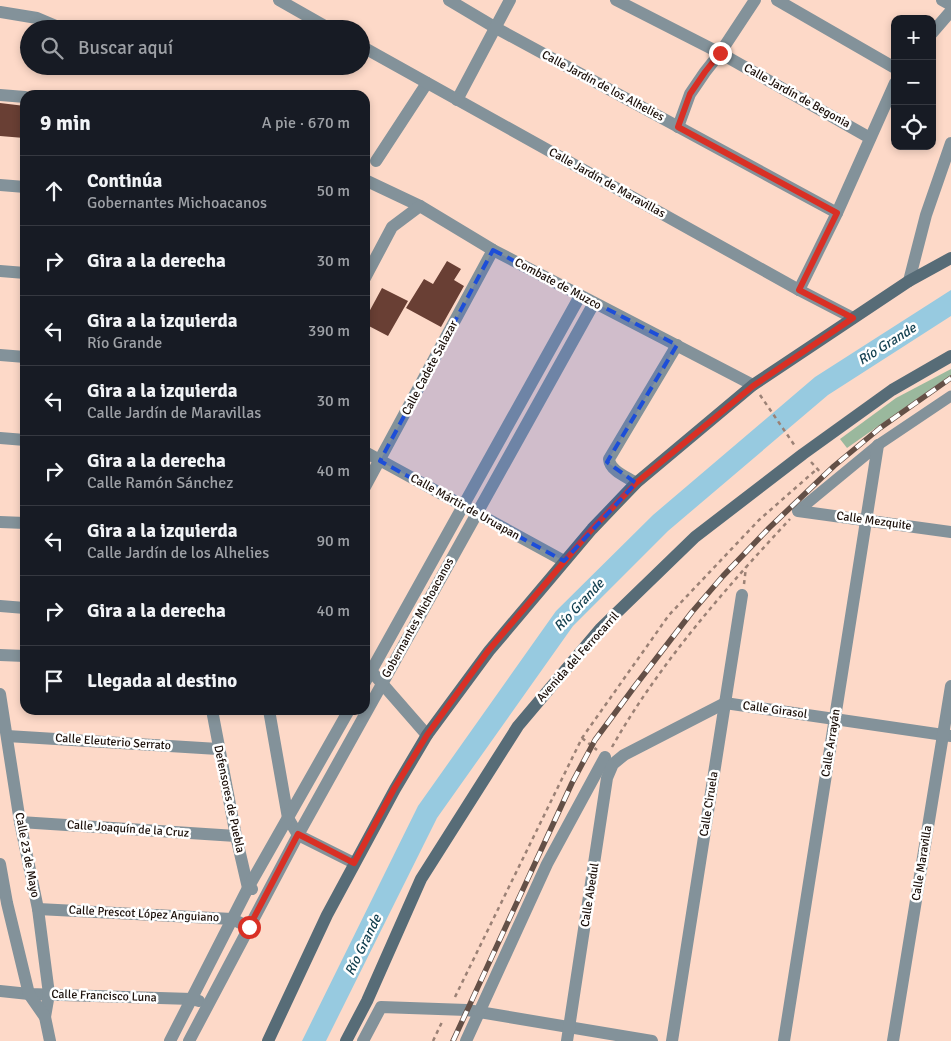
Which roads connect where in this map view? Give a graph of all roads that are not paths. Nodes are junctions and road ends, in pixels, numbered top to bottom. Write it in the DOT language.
graph roads {
  1 [pos="279,0"];
  2 [pos="449,0"];
  3 [pos="510,0"];
  4 [pos="616,0"];
  5 [pos="755,0"];
  6 [pos="777,0"];
  7 [pos="942,0"];
  8 [pos="951,5"];
  9 [pos="951,11"];
  10 [pos="0,12"];
  11 [pos="42,20"];
  12 [pos="314,20"];
  13 [pos="496,28"];
  14 [pos="936,28"];
  15 [pos="370,51"];
  16 [pos="720,53"];
  17 [pos="891,66"];
  18 [pos="427,83"];
  19 [pos="891,92"];
  20 [pos="0,95"];
  21 [pos="20,97"];
  22 [pos="457,100"];
  23 [pos="678,127"];
  24 [pos="870,138"];
  25 [pos="951,143"];
  26 [pos="376,161"];
  27 [pos="370,182"];
  28 [pos="0,185"];
  29 [pos="20,187"];
  30 [pos="420,206"];
  31 [pos="837,213"];
  32 [pos="493,250"];
  33 [pos="951,258"];
  34 [pos="370,269"];
  35 [pos="0,271"];
  36 [pos="20,273"];
  37 [pos="909,281"];
  38 [pos="799,290"];
  39 [pos="580,296"];
  40 [pos="594,303"];
  41 [pos="853,318"];
  42 [pos="677,345"];
  43 [pos="0,355"];
  44 [pos="951,356"];
  45 [pos="20,357"];
  46 [pos="753,386"];
  47 [pos="951,396"];
  48 [pos="0,438"];
  49 [pos="20,440"];
  50 [pos="878,445"];
  51 [pos="370,455"];
  52 [pos="380,461"];
  53 [pos="370,478"];
  54 [pos="636,483"];
  55 [pos="464,506"];
  56 [pos="798,511"];
  57 [pos="476,512"];
  58 [pos="866,520"];
  59 [pos="0,522"];
  60 [pos="20,523"];
  61 [pos="951,532"];
  62 [pos="564,561"];
  63 [pos="742,595"];
  64 [pos="0,606"];
  65 [pos="20,608"];
  66 [pos="0,655"];
  67 [pos="20,656"];
  68 [pos="370,667"];
  69 [pos="370,674"];
  70 [pos="383,684"];
  71 [pos="951,686"];
  72 [pos="0,694"];
  73 [pos="725,702"];
  74 [pos="370,707"];
  75 [pos="213,715"];
  76 [pos="270,715"];
  77 [pos="346,715"];
  78 [pos="365,715"];
  79 [pos="835,718"];
  80 [pos="427,735"];
  81 [pos="7,736"];
  82 [pos="947,736"];
  83 [pos="218,749"];
  84 [pos="609,761"];
  85 [pos="288,818"];
  86 [pos="20,822"];
  87 [pos="298,834"];
  88 [pos="236,836"];
  89 [pos="354,863"];
  90 [pos="0,864"];
  91 [pos="248,888"];
  92 [pos="265,896"];
  93 [pos="4,903"];
  94 [pos="38,909"];
  95 [pos="232,919"];
  96 [pos="249,927"];
  97 [pos="0,991"];
  98 [pos="29,994"];
  99 [pos="49,994"];
  100 [pos="192,999"];
  101 [pos="208,1005"];
  102 [pos="473,1012"];
  103 [pos="45,1017"];
  104 [pos="570,1027"];
  105 [pos="50,1041"];
  106 [pos="170,1041"];
  107 [pos="189,1041"];
  108 [pos="268,1041"];
  109 [pos="346,1041"];
  110 [pos="363,1041"];
  111 [pos="466,1041"];
  112 [pos="567,1041"];
  113 [pos="652,1041"];
  114 [pos="672,1041"];
  115 [pos="784,1041"];
  116 [pos="893,1041"];
  1 -- 12 [label="street"];
  2 -- 13 [label="street, Calle Jardín de los Alhelies"];
  3 -- 13 [label="street"];
  4 -- 16 [label="street, Calle Jardín de Begonia"];
  5 -- 16 [label="street"];
  6 -- 17 [label="street"];
  7 -- 8 [label="street"];
  9 -- 14 [label="street"];
  10 -- 11 [label="street"];
  13 -- 22 [label="street"];
  13 -- 23 [label="street, Calle Jardín de los Alhelies"];
  15 -- 18 [label="street, Calle Jardín de Maravillas"];
  16 -- 23 [label="street"];
  16 -- 24 [label="street, Calle Jardín de Begonia"];
  18 -- 22 [label="street, Calle Jardín de Maravillas"];
  18 -- 26 [label="street"];
  19 -- 24 [label="street"];
  20 -- 21 [label="street"];
  22 -- 38 [label="street, Calle Jardín de Maravillas"];
  23 -- 31 [label="street, Calle Jardín de los Alhelies"];
  24 -- 31 [label="street"];
  25 -- 37 [label="street"];
  27 -- 30 [label="street, Combate de Muzco"];
  28 -- 29 [label="street"];
  30 -- 32 [label="street, Combate de Muzco"];
  30 -- 34 [label="street"];
  31 -- 38 [label="street"];
  32 -- 39 [label="street, Combate de Muzco"];
  32 -- 52 [label="street, Calle Cadete Salazar"];
  33 -- 37 [label="main road"];
  35 -- 36 [label="street"];
  37 -- 41 [label="main road"];
  38 -- 41 [label="street, Calle Jardín de Maravillas"];
  39 -- 40 [label="street, Combate de Muzco"];
  39 -- 55 [label="street, Gobernantes Michoacanos"];
  40 -- 42 [label="street, Combate de Muzco"];
  40 -- 57 [label="street, Gobernantes Michoacanos"];
  41 -- 46 [label="main road"];
  42 -- 46 [label="street, Combate de Muzco"];
  42 -- 54 [label="street"];
  43 -- 45 [label="street"];
  44 -- 109 [label="main road, Avenida del Ferrocarril"];
  46 -- 54 [label="main road"];
  47 -- 50 [label="street"];
  48 -- 49 [label="street"];
  50 -- 56 [label="street"];
  50 -- 58 [label="street, Calle Arrayán"];
  51 -- 52 [label="street, Calle Mártir de Uruapan"];
  52 -- 53 [label="street, Calle Cadete Salazar"];
  52 -- 55 [label="street, Calle Mártir de Uruapan"];
  54 -- 62 [label="main road"];
  55 -- 57 [label="street, Calle Mártir de Uruapan"];
  55 -- 68 [label="street, Gobernantes Michoacanos"];
  56 -- 58 [label="street, Calle Mezquite"];
  57 -- 62 [label="street, Calle Mártir de Uruapan"];
  57 -- 70 [label="street, Gobernantes Michoacanos"];
  58 -- 61 [label="street, Calle Mezquite"];
  58 -- 79 [label="street, Calle Arrayán"];
  59 -- 60 [label="street"];
  62 -- 80 [label="main road"];
  63 -- 73 [label="street, Calle Ciruela"];
  64 -- 65 [label="street"];
  66 -- 67 [label="street"];
  69 -- 70 [label="street"];
  70 -- 74 [label="street, Gobernantes Michoacanos"];
  70 -- 80 [label="street"];
  71 -- 82 [label="street, Calle Maravilla"];
  72 -- 81 [label="street, Calle 23 de Mayo"];
  73 -- 79 [label="street, Calle Girasol"];
  73 -- 84 [label="street, Calle Girasol"];
  73 -- 114 [label="street, Calle Ciruela"];
  75 -- 83 [label="street, Defensores de Puebla"];
  76 -- 85 [label="street"];
  77 -- 85 [label="street"];
  78 -- 87 [label="street, Gobernantes Michoacanos"];
  79 -- 82 [label="street, Calle Girasol"];
  79 -- 115 [label="street, Calle Arrayán"];
  80 -- 89 [label="main road"];
  81 -- 83 [label="street, Calle Eleuterio Serrato"];
  81 -- 86 [label="street, Calle 23 de Mayo"];
  82 -- 116 [label="street, Calle Maravilla"];
  83 -- 88 [label="street, Defensores de Puebla"];
  84 -- 102 [label="street"];
  84 -- 104 [label="street, Calle Abedul"];
  85 -- 87 [label="street"];
  85 -- 91 [label="street"];
  86 -- 88 [label="street, Calle Joaquín de la Cruz"];
  86 -- 94 [label="street, Calle 23 de Mayo"];
  87 -- 89 [label="street"];
  87 -- 92 [label="street, Gobernantes Michoacanos"];
  88 -- 91 [label="street, Defensores de Puebla"];
  89 -- 108 [label="main road"];
  90 -- 93 [label="street, Calle 23 de Mayo"];
  91 -- 92 [label="street"];
  91 -- 95 [label="street"];
  92 -- 96 [label="street, Gobernantes Michoacanos"];
  93 -- 98 [label="street, Calle 23 de Mayo"];
  94 -- 95 [label="street, Calle Prescot López Anguiano"];
  94 -- 99 [label="street, Calle 23 de Mayo"];
  95 -- 96 [label="street, Calle Prescot López Anguiano"];
  95 -- 100 [label="street"];
  96 -- 101 [label="street, Gobernantes Michoacanos"];
  97 -- 98 [label="street, Calle Francisco Luna"];
  98 -- 99 [label="street, Calle Francisco Luna"];
  98 -- 103 [label="street, Calle 23 de Mayo"];
  99 -- 100 [label="street, Calle Francisco Luna"];
  99 -- 103 [label="street, Calle 23 de Mayo"];
  100 -- 101 [label="street, Calle Francisco Luna"];
  100 -- 106 [label="street"];
  101 -- 107 [label="street, Gobernantes Michoacanos"];
  102 -- 104 [label="street"];
  102 -- 110 [label="street"];
  102 -- 111 [label="street"];
  103 -- 105 [label="street, Calle 23 de Mayo"];
  104 -- 112 [label="street, Calle Abedul"];
  104 -- 113 [label="street"];
}
